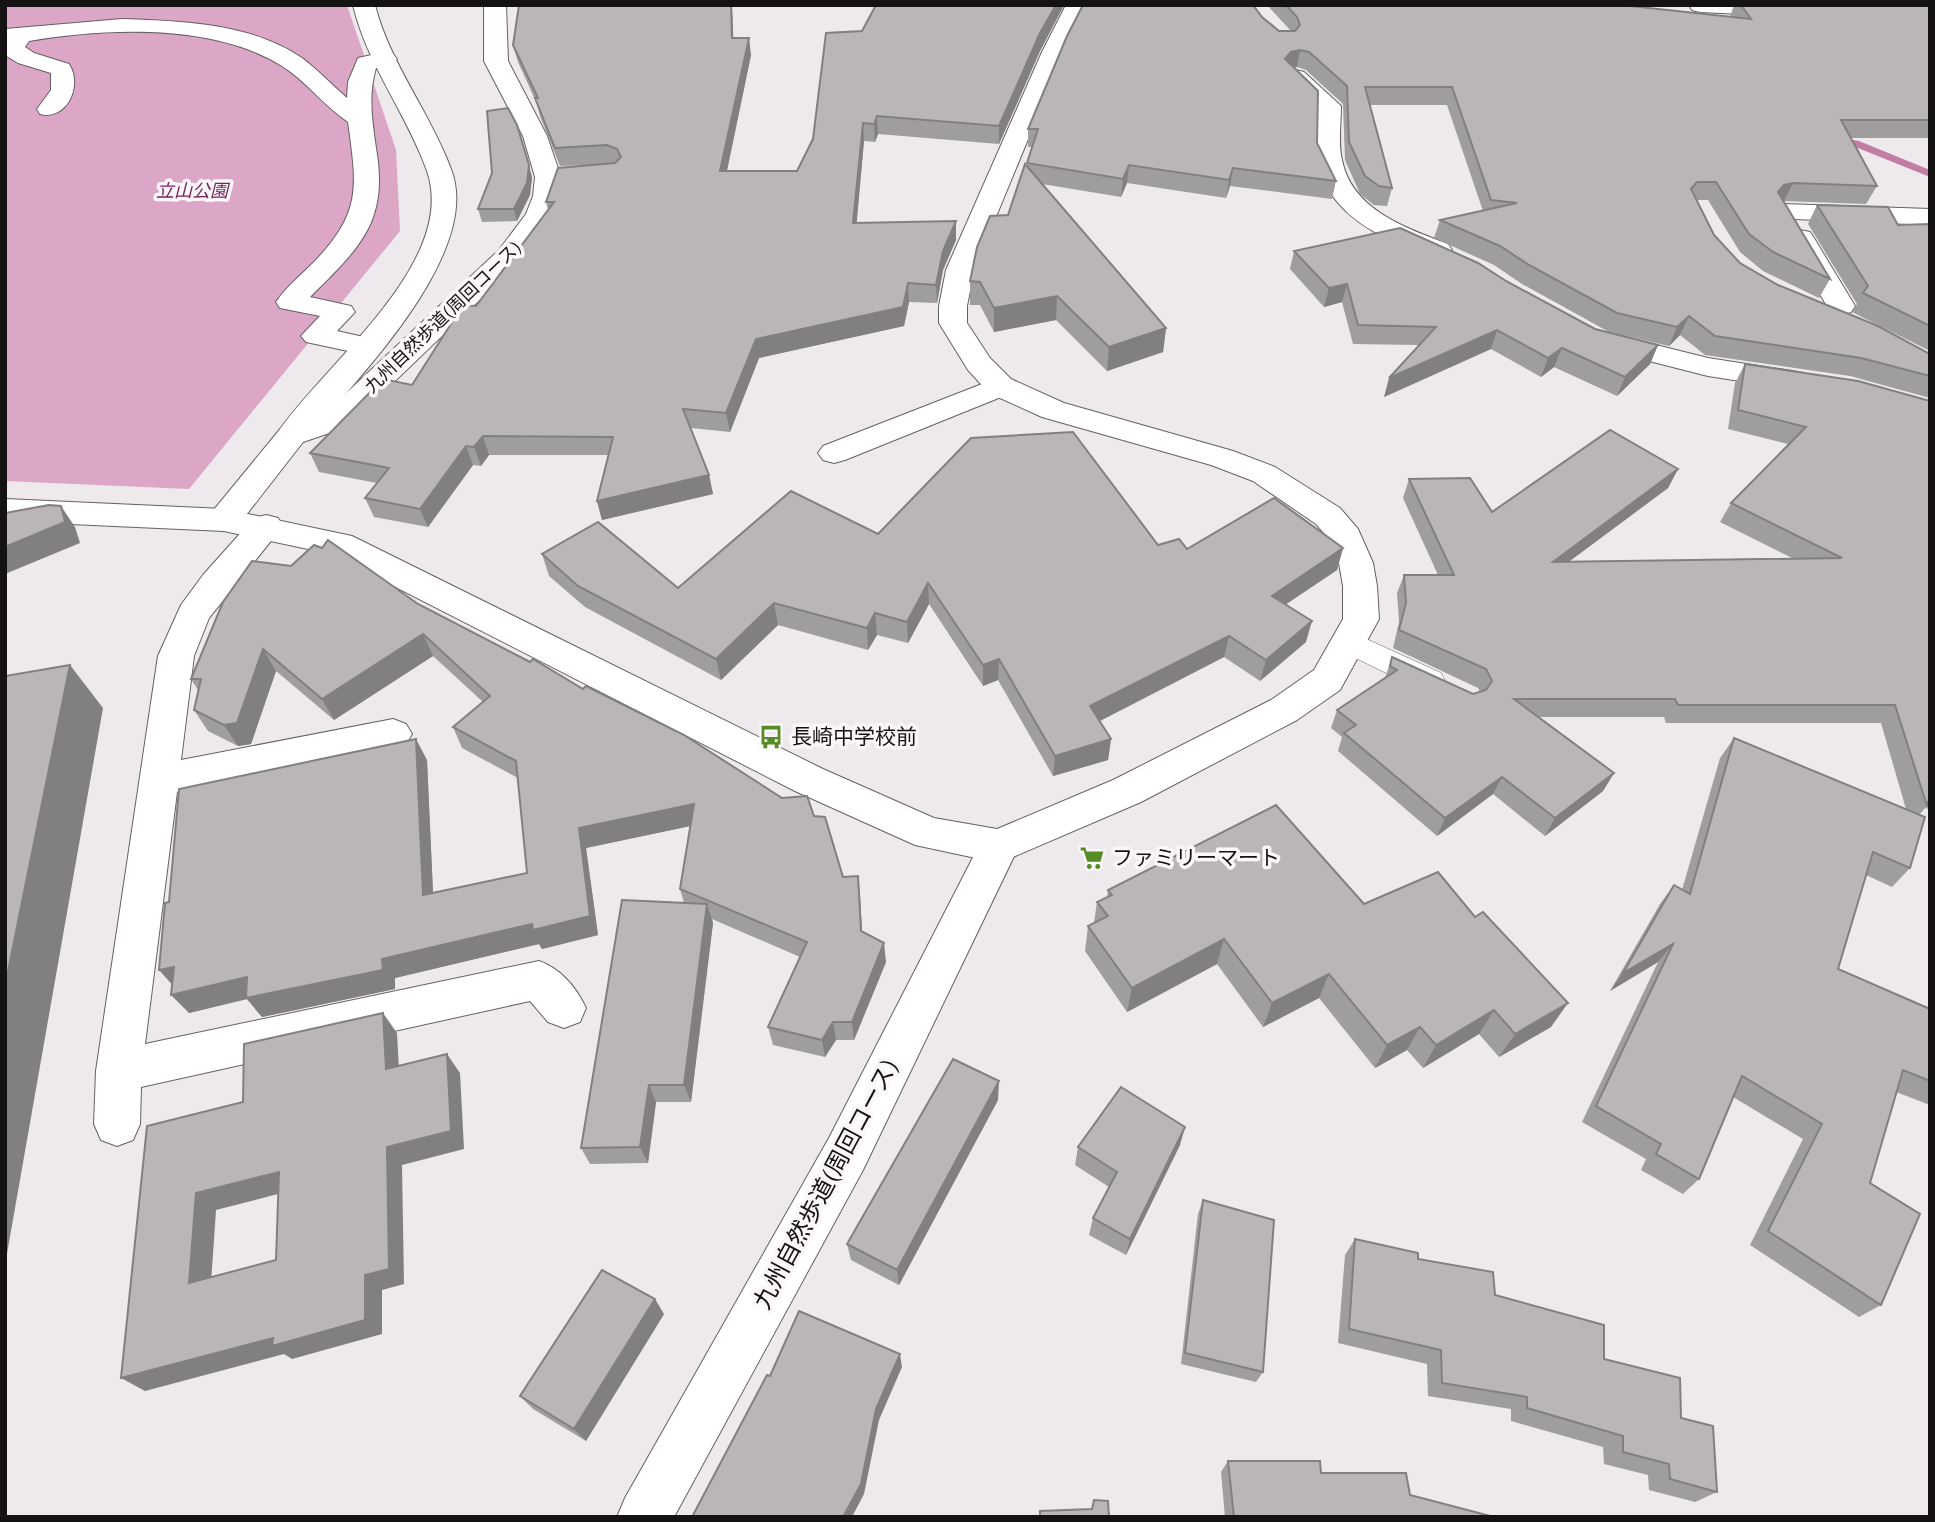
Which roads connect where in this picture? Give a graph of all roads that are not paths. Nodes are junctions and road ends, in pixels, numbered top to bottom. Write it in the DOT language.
graph roads {
  1 [pos="364,5"];
  2 [pos="495,5"];
  3 [pos="1077,5"];
  4 [pos="1700,5"];
  5 [pos="1802,10"];
  6 [pos="13,34"];
  7 [pos="385,59"];
  8 [pos="1296,77"];
  9 [pos="48,109"];
  10 [pos="358,118"];
  11 [pos="1930,217"];
  12 [pos="1461,262"];
  13 [pos="1838,315"];
  14 [pos="1574,327"];
  15 [pos="367,345"];
  16 [pos="1824,384"];
  17 [pos="1000,386"];
  18 [pos="292,435"];
  19 [pos="834,453"];
  20 [pos="5,510"];
  21 [pos="224,520"];
  22 [pos="266,526"];
  23 [pos="1349,642"];
  24 [pos="1454,692"];
  25 [pos="393,734"];
  26 [pos="157,780"];
  27 [pos="999,846"];
  28 [pos="564,1008"];
  29 [pos="119,1071"];
  30 [pos="117,1124"];
  31 [pos="644,1517"];
  1 -- 7 [label="street"];
  2 -- 18 [label="street, 九州自然歩道(周回コース)"];
  3 -- 17 [label="street"];
  4 -- 5 [label="street"];
  6 -- 9 [label="street"];
  6 -- 10 [label="street"];
  7 -- 10 [label="street"];
  7 -- 15 [label="street"];
  8 -- 12 [label="street"];
  10 -- 15 [label="street"];
  11 -- 13 [label="street"];
  14 -- 16 [label="street"];
  15 -- 18 [label="street"];
  17 -- 19 [label="street"];
  17 -- 23 [label="street"];
  18 -- 21 [label="street"];
  20 -- 21 [label="street"];
  21 -- 22 [label="street"];
  22 -- 26 [label="street"];
  22 -- 27 [label="street"];
  23 -- 24 [label="lane"];
  23 -- 27 [label="street"];
  25 -- 26 [label="street"];
  26 -- 29 [label="street"];
  27 -- 31 [label="street, 九州自然歩道(周回コース)"];
  28 -- 29 [label="street"];
  29 -- 30 [label="street"];
}
